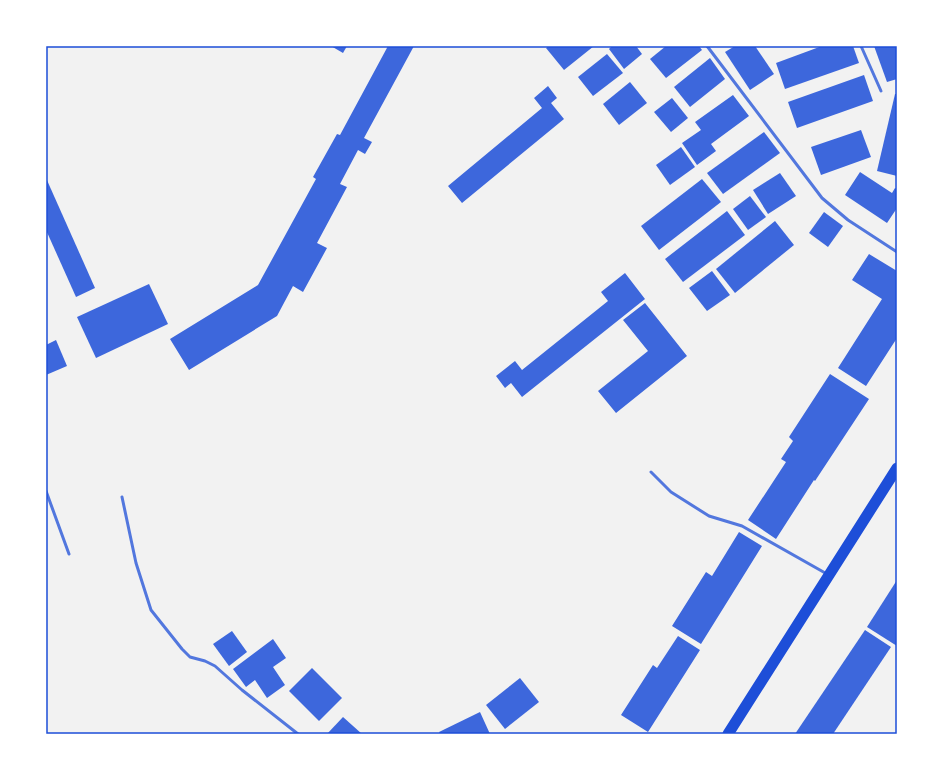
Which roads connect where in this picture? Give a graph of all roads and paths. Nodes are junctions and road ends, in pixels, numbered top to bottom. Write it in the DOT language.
graph roads {
  1 [pos="707,46"];
  2 [pos="861,46"];
  3 [pos="881,91"];
  4 [pos="897,252"];
  5 [pos="897,468"];
  6 [pos="651,472"];
  7 [pos="46,491"];
  8 [pos="122,497"];
  9 [pos="69,554"];
  10 [pos="829,575"];
  11 [pos="298,734"];
  12 [pos="728,734"];
  1 -- 4 [label="lane"];
  2 -- 3 [label="lane"];
  5 -- 10 [label="highway"];
  6 -- 10 [label="lane"];
  7 -- 9 [label="lane"];
  8 -- 11 [label="lane"];
  10 -- 12 [label="highway"];
}
